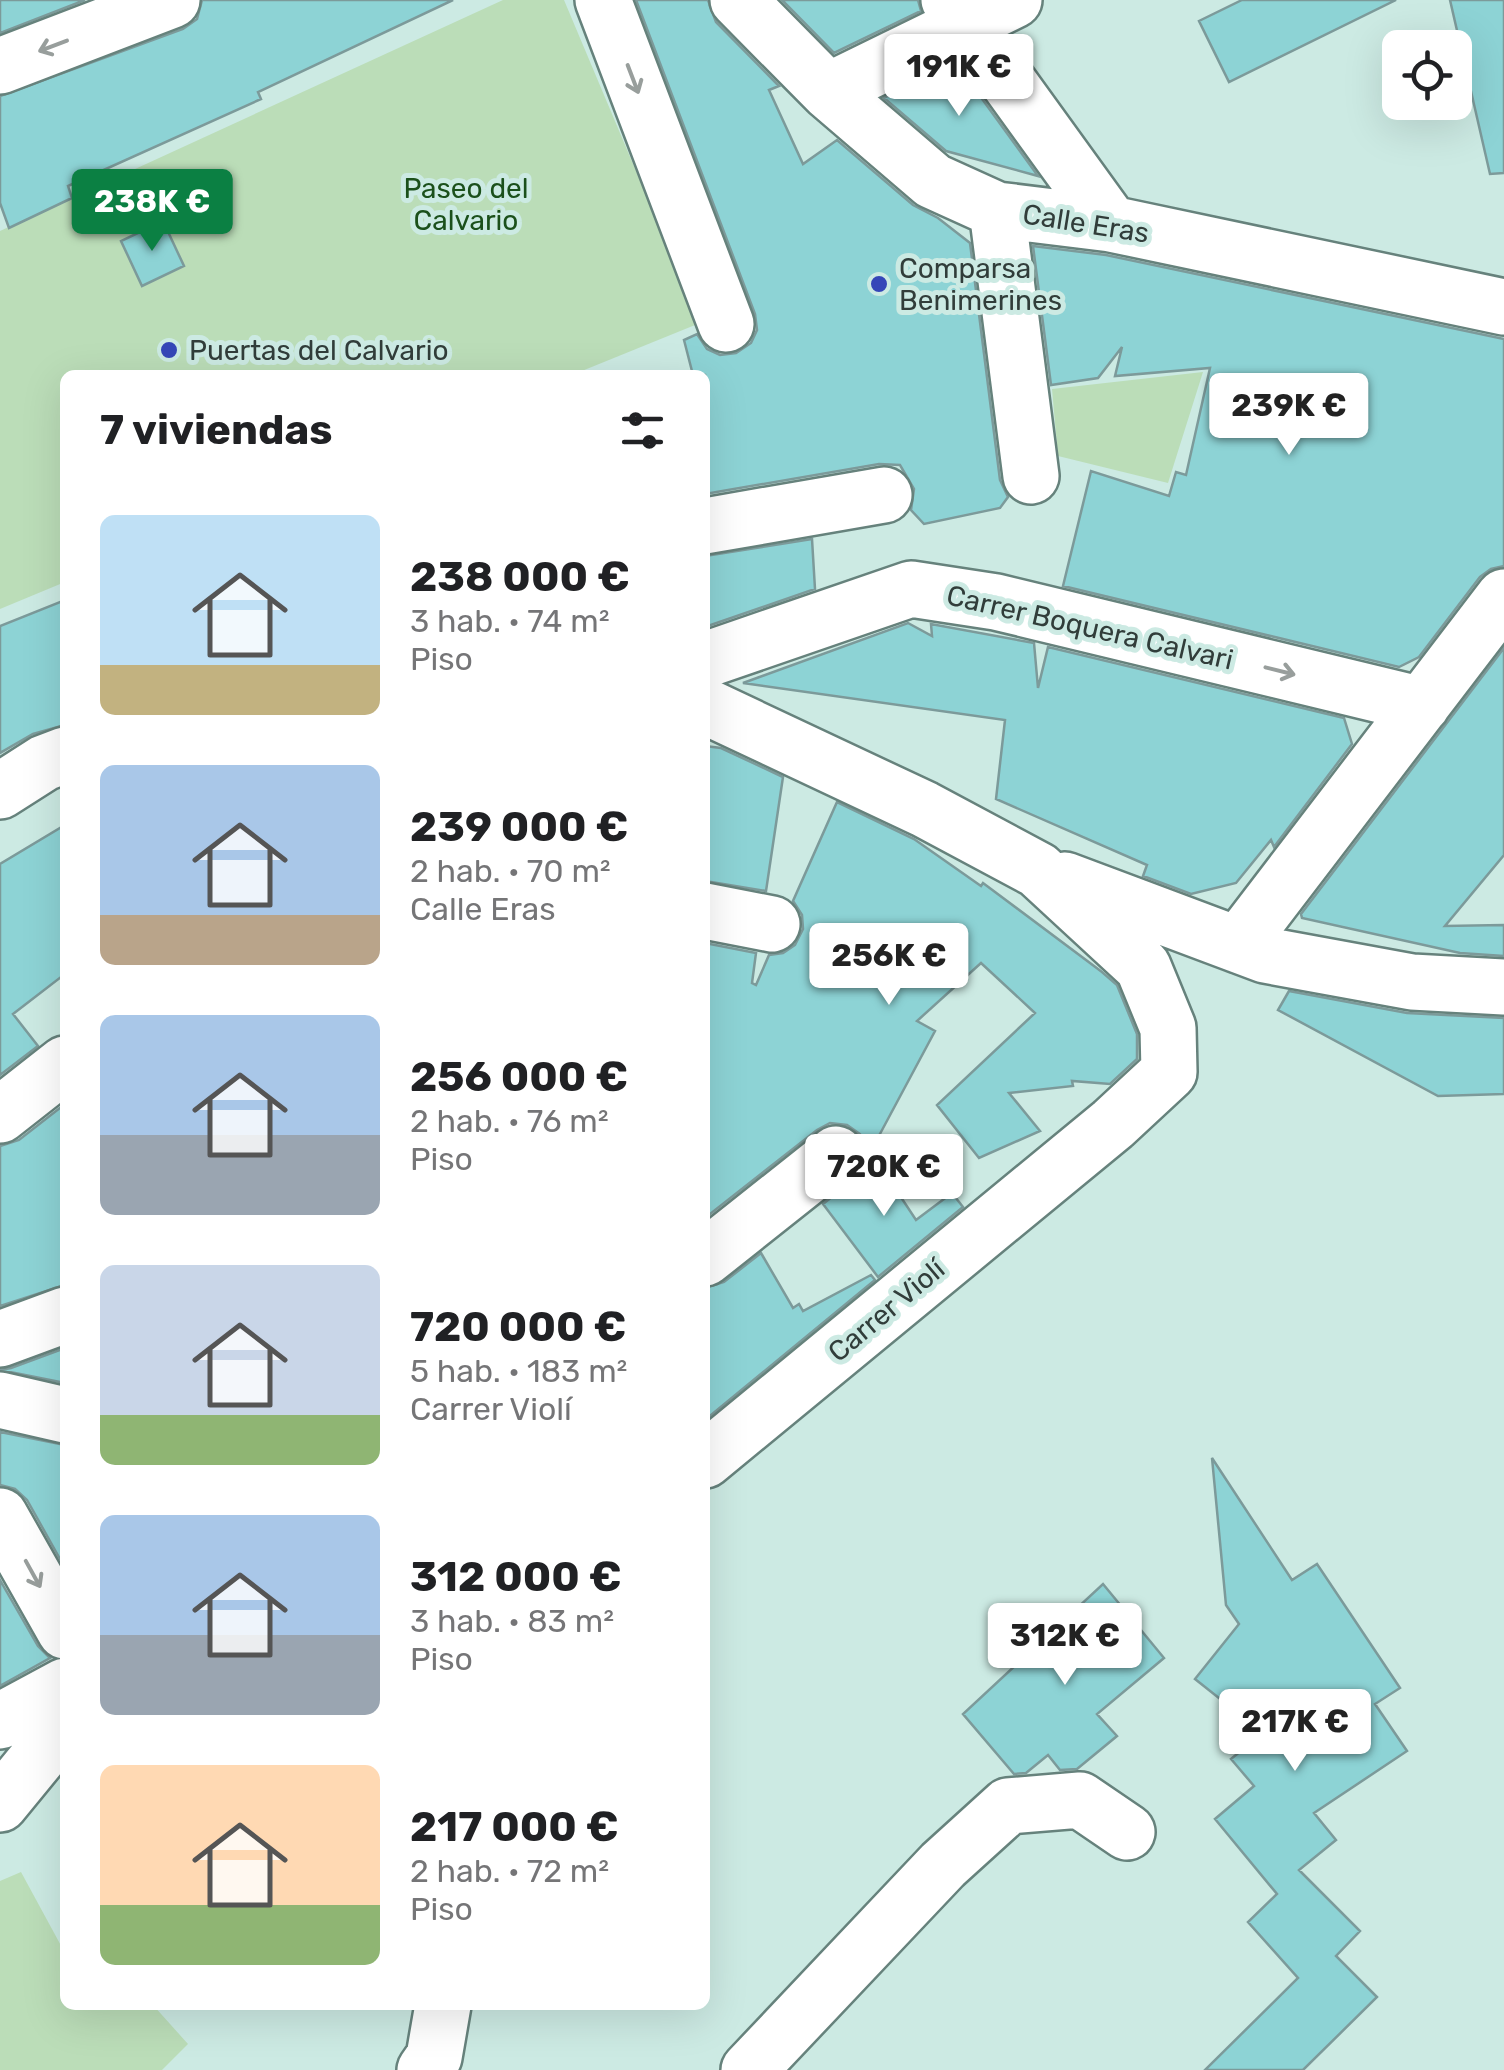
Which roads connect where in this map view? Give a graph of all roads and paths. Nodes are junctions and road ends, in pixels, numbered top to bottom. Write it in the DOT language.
graph roads {
  1 [pos="172,0"];
  2 [pos="603,0"];
  3 [pos="738,0"];
  4 [pos="1014,0"];
  5 [pos="957,12"];
  6 [pos="98,14"];
  7 [pos="0,66"];
  8 [pos="828,92"];
  9 [pos="997,210"];
  10 [pos="1110,224"];
  11 [pos="1504,307"];
  12 [pos="726,324"];
  13 [pos="1032,476"];
  14 [pos="884,495"];
  15 [pos="710,525"];
  16 [pos="1504,597"];
  17 [pos="710,658"];
  18 [pos="1422,705"];
  19 [pos="710,708"];
  20 [pos="1038,870"];
  21 [pos="710,912"];
  22 [pos="772,924"];
  23 [pos="1238,945"];
  24 [pos="1504,987"];
  25 [pos="60,1068"];
  26 [pos="0,1115"];
  27 [pos="836,1154"];
  28 [pos="710,1254"];
  29 [pos="60,1318"];
  30 [pos="0,1339"];
  31 [pos="0,1400"];
  32 [pos="60,1415"];
  33 [pos="710,1456"];
  34 [pos="0,1516"];
  35 [pos="60,1622"];
  36 [pos="60,1689"];
  37 [pos="0,1721"];
  38 [pos="60,1724"];
  39 [pos="0,1804"];
  40 [pos="1127,1832"];
  41 [pos="442,2010"];
  42 [pos="425,2070"];
  43 [pos="749,2070"];
  1 -- 6 [label="street"];
  2 -- 12 [label="street, one-way"];
  3 -- 8 [label="street, Calle Eras"];
  4 -- 5 [label="street"];
  5 -- 8 [label="street"];
  5 -- 10 [label="street"];
  6 -- 7 [label="street, one-way"];
  8 -- 9 [label="street, Calle Eras"];
  9 -- 10 [label="street, Calle Eras"];
  9 -- 13 [label="street"];
  10 -- 11 [label="street, Calle Eras"];
  14 -- 15 [label="street"];
  16 -- 18 [label="street"];
  17 -- 18 [label="street, Carrer Boquera Calvari, one-way"];
  18 -- 23 [label="street"];
  19 -- 20 [label="street"];
  20 -- 23 [label="street"];
  20 -- 33 [label="street, Carrer Violí"];
  21 -- 22 [label="street"];
  23 -- 24 [label="street"];
  25 -- 26 [label="street"];
  27 -- 28 [label="street"];
  29 -- 30 [label="street"];
  31 -- 32 [label="street"];
  34 -- 35 [label="street, one-way"];
  36 -- 37 [label="street"];
  38 -- 39 [label="street"];
  40 -- 43 [label="street"];
  41 -- 42 [label="street"];
}
